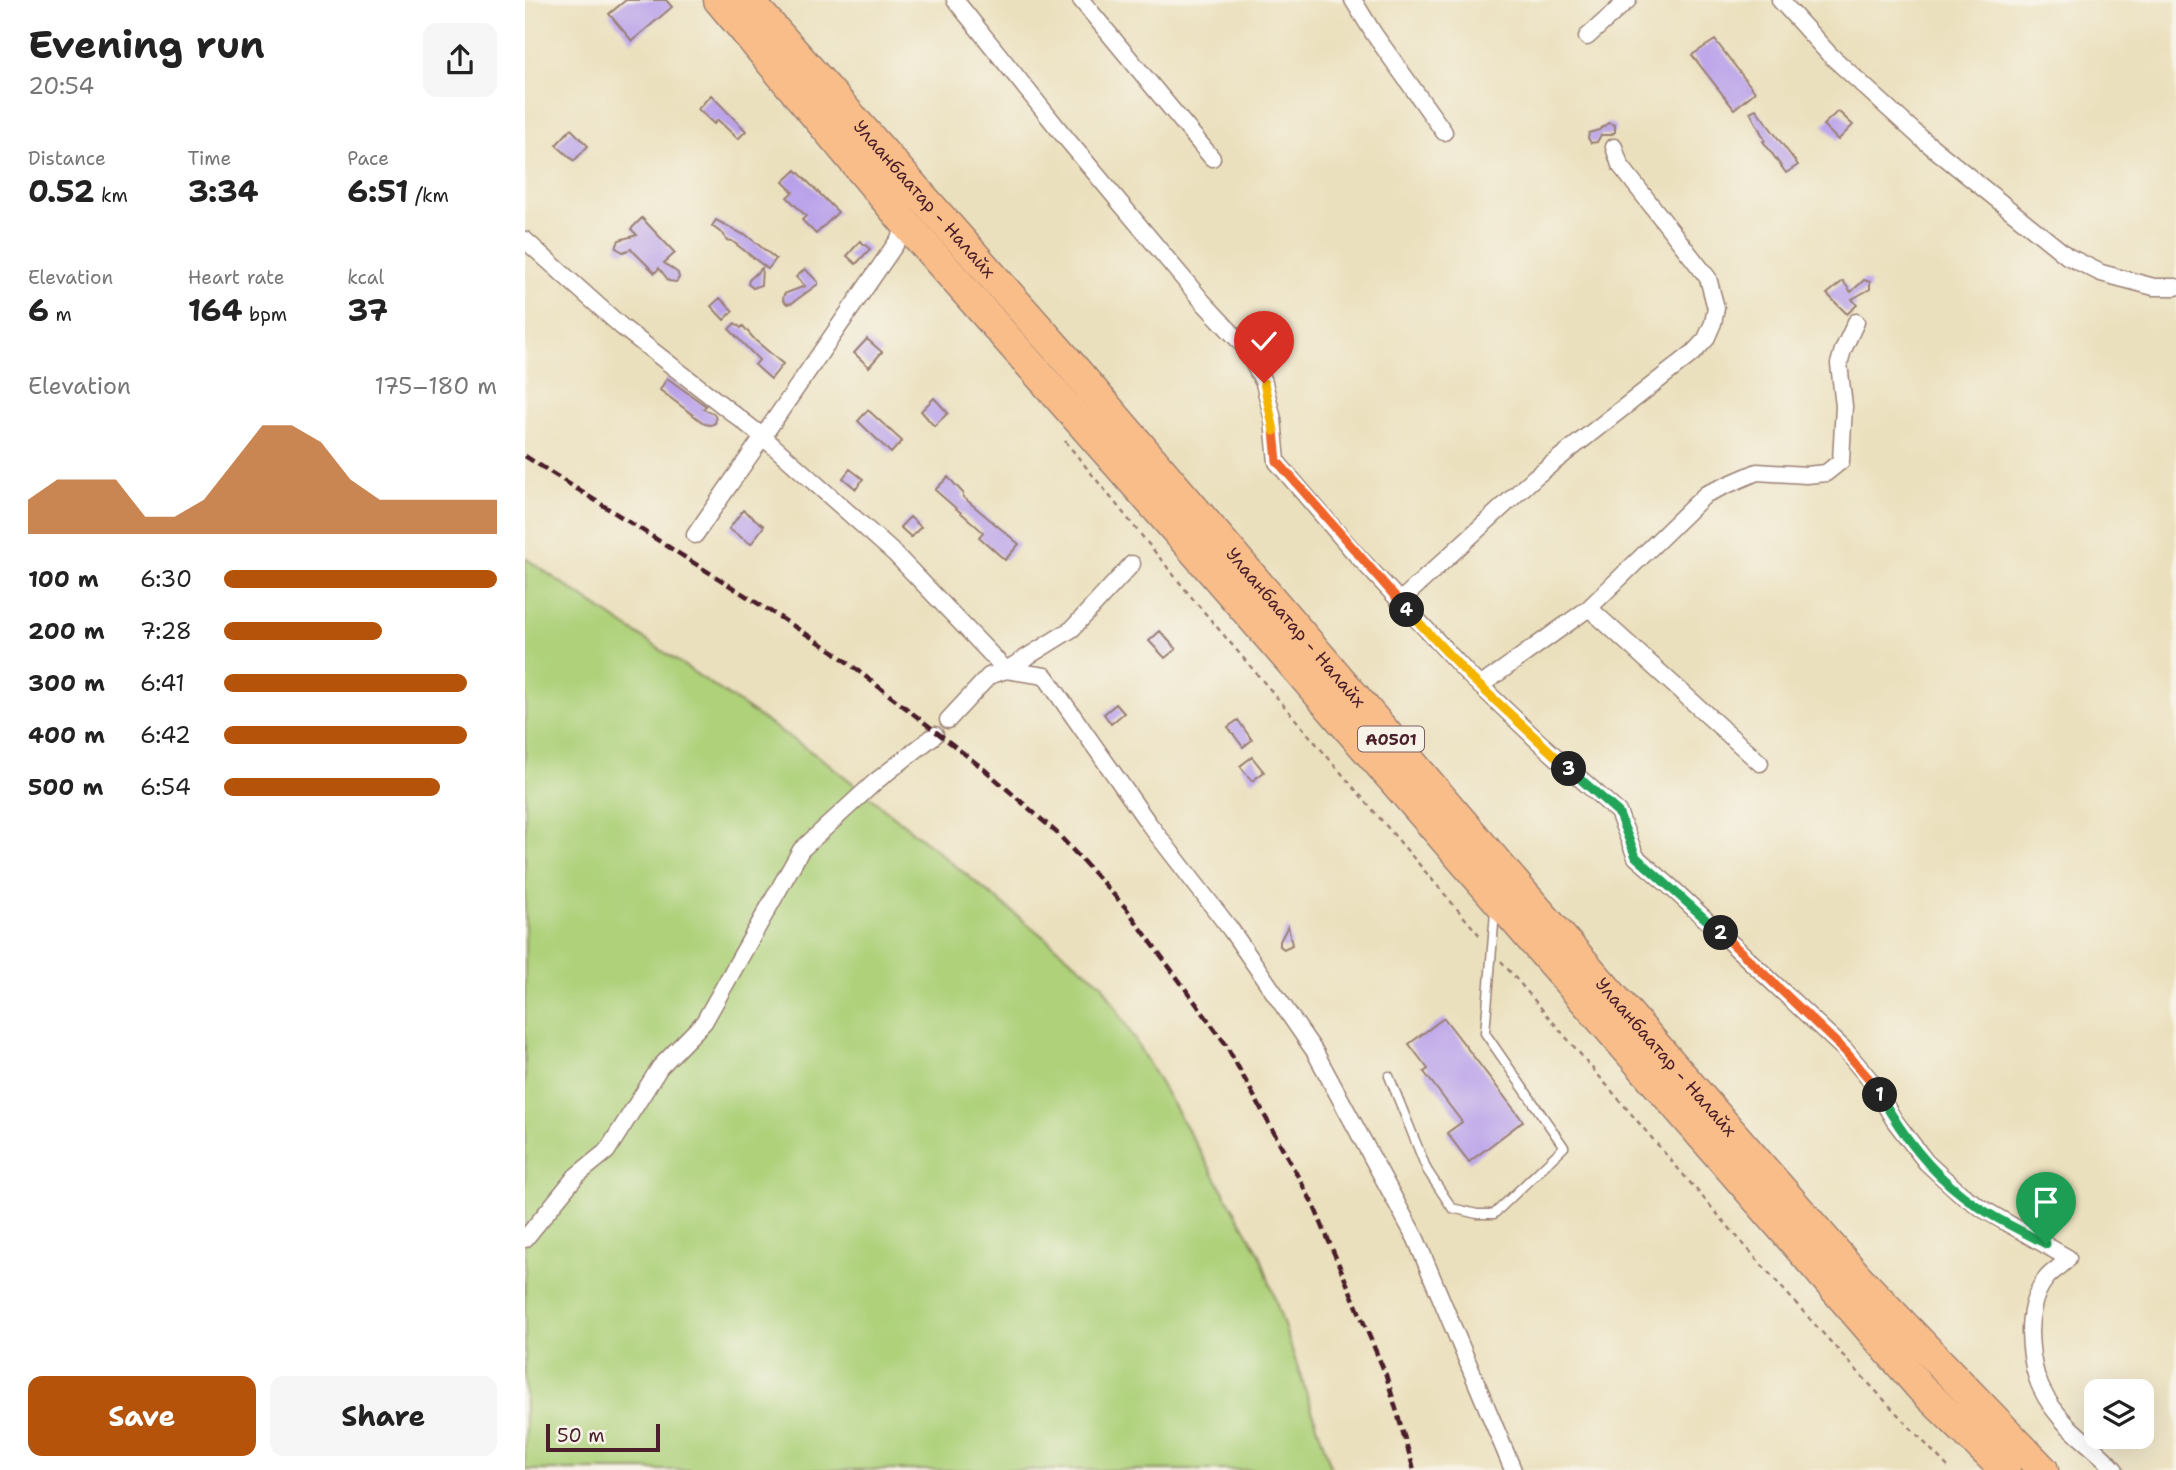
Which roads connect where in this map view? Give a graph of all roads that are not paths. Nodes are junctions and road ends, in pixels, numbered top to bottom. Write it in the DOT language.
graph roads {
  1 [pos="719,0"];
  2 [pos="748,0"];
  3 [pos="955,0"];
  4 [pos="1081,0"];
  5 [pos="1353,0"];
  6 [pos="1628,0"];
  7 [pos="1780,0"];
  8 [pos="1587,37"];
  9 [pos="1444,132"];
  10 [pos="1614,147"];
  11 [pos="1212,158"];
  12 [pos="908,226"];
  13 [pos="525,240"];
  14 [pos="2176,287"];
  15 [pos="1856,322"];
  16 [pos="762,436"];
  17 [pos="695,535"];
  18 [pos="1132,564"];
  19 [pos="1399,602"];
  20 [pos="1589,608"];
  21 [pos="1006,670"];
  22 [pos="1480,686"];
  23 [pos="948,720"];
  24 [pos="935,735"];
  25 [pos="1760,763"];
  26 [pos="1496,898"];
  27 [pos="1389,1076"];
  28 [pos="525,1239"];
  29 [pos="1513,1470"];
  30 [pos="2005,1470"];
  31 [pos="2043,1470"];
  32 [pos="2115,1470"];
  1 -- 12 [label="highway, Улаанбаатар - Налайх / A0501"];
  2 -- 31 [label="highway, Улаанбаатар - Налайх / A0501"];
  3 -- 19 [label="street"];
  4 -- 11 [label="street"];
  5 -- 9 [label="street"];
  6 -- 8 [label="street"];
  7 -- 14 [label="street"];
  10 -- 19 [label="street"];
  12 -- 16 [label="street"];
  12 -- 26 [label="highway, Улаанбаатар - Налайх / A0501"];
  13 -- 16 [label="street"];
  15 -- 20 [label="street"];
  16 -- 17 [label="street"];
  16 -- 21 [label="street"];
  18 -- 21 [label="street"];
  19 -- 22 [label="street"];
  20 -- 22 [label="street"];
  20 -- 25 [label="street"];
  21 -- 23 [label="street"];
  21 -- 29 [label="street"];
  22 -- 32 [label="street"];
  24 -- 28 [label="street"];
  26 -- 27 [label="lane"];
  26 -- 30 [label="highway, Улаанбаатар - Налайх / A0501"];
}
